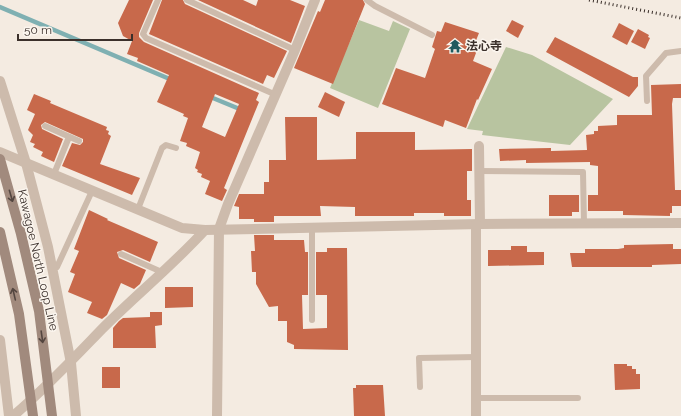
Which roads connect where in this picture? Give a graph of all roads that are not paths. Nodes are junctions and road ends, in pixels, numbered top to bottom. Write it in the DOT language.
graph roads {
  1 [pos="158,0"];
  2 [pos="187,0"];
  3 [pos="367,0"];
  4 [pos="311,1"];
  5 [pos="432,35"];
  6 [pos="295,50"];
  7 [pos="681,51"];
  8 [pos="0,81"];
  9 [pos="274,94"];
  10 [pos="647,101"];
  11 [pos="45,126"];
  12 [pos="70,137"];
  13 [pos="79,141"];
  14 [pos="479,146"];
  15 [pos="176,148"];
  16 [pos="0,152"];
  17 [pos="0,159"];
  18 [pos="26,163"];
  19 [pos="479,171"];
  20 [pos="54,174"];
  21 [pos="92,190"];
  22 [pos="138,209"];
  23 [pos="584,223"];
  24 [pos="681,223"];
  25 [pos="478,224"];
  26 [pos="312,227"];
  27 [pos="219,228"];
  28 [pos="205,230"];
  29 [pos="0,232"];
  30 [pos="120,254"];
  31 [pos="57,267"];
  32 [pos="164,272"];
  33 [pos="312,320"];
  34 [pos="0,340"];
  35 [pos="476,357"];
  36 [pos="71,363"];
  37 [pos="420,388"];
  38 [pos="476,398"];
  39 [pos="578,398"];
  40 [pos="9,416"];
  41 [pos="13,416"];
  42 [pos="33,416"];
  43 [pos="52,416"];
  44 [pos="76,416"];
  45 [pos="217,416"];
  46 [pos="476,416"];
  1 -- 9 [label="lane"];
  2 -- 6 [label="lane"];
  3 -- 5 [label="lane"];
  4 -- 6 [label="street"];
  6 -- 9 [label="street"];
  7 -- 10 [label="lane"];
  8 -- 18 [label="street"];
  9 -- 27 [label="street"];
  11 -- 12 [label="lane"];
  12 -- 13 [label="lane"];
  12 -- 20 [label="lane"];
  14 -- 19 [label="street"];
  15 -- 22 [label="lane"];
  16 -- 18 [label="street"];
  17 -- 43 [label="main road, Kawagoe North Loop Line, one-way"];
  18 -- 20 [label="street"];
  18 -- 36 [label="street"];
  19 -- 23 [label="lane"];
  19 -- 25 [label="street"];
  20 -- 21 [label="street"];
  21 -- 22 [label="street"];
  21 -- 31 [label="lane"];
  22 -- 28 [label="street"];
  23 -- 24 [label="street"];
  23 -- 25 [label="street"];
  25 -- 26 [label="street"];
  25 -- 35 [label="street"];
  26 -- 27 [label="street"];
  26 -- 33 [label="lane"];
  27 -- 28 [label="street"];
  27 -- 45 [label="street"];
  28 -- 32 [label="street"];
  42 -- 29 [label="main road, one-way"];
  30 -- 32 [label="lane"];
  32 -- 36 [label="street"];
  34 -- 40 [label="street"];
  35 -- 37 [label="lane"];
  35 -- 38 [label="street"];
  36 -- 41 [label="street"];
  36 -- 44 [label="street"];
  38 -- 39 [label="lane"];
  38 -- 46 [label="street"];
}
